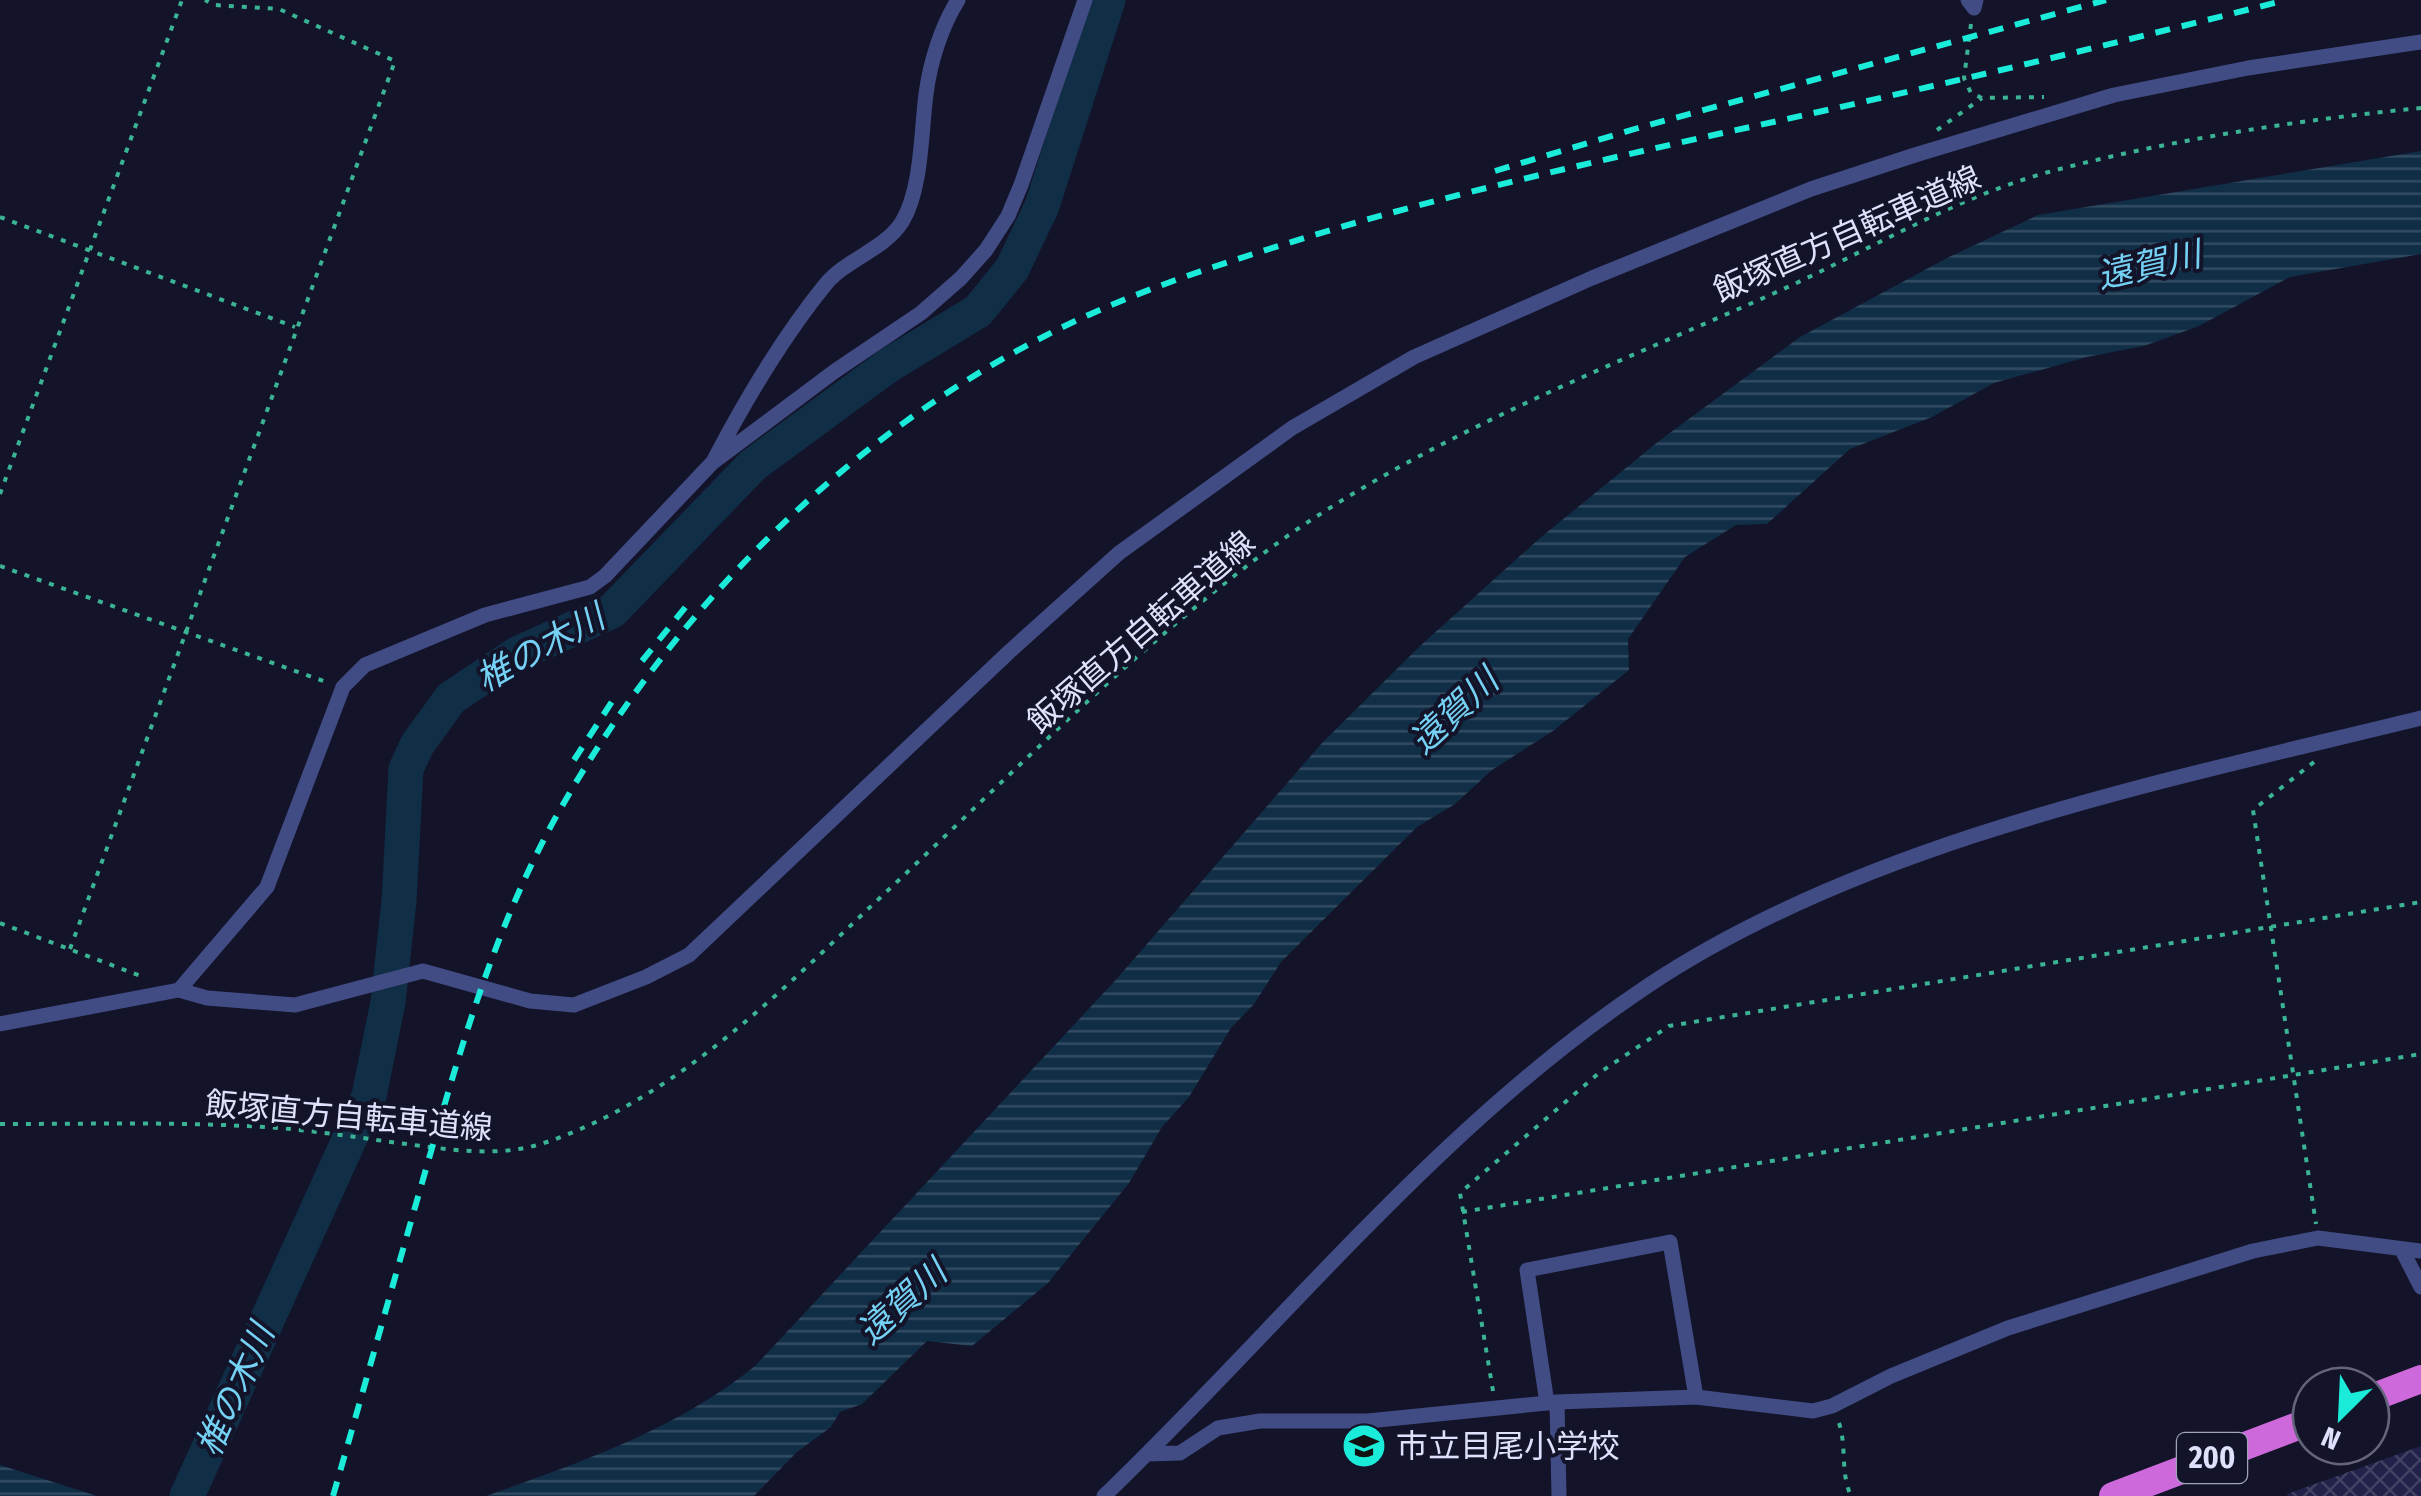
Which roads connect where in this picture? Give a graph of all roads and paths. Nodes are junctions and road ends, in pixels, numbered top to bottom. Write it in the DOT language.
graph roads {
  1 [pos="182,0"];
  2 [pos="205,0"];
  3 [pos="958,0"];
  4 [pos="1084,0"];
  5 [pos="1972,3"];
  6 [pos="2421,42"];
  7 [pos="2058,96"];
  8 [pos="1982,98"];
  9 [pos="2421,108"];
  10 [pos="1915,155"];
  11 [pos="0,217"];
  12 [pos="90,250"];
  13 [pos="296,327"];
  14 [pos="712,463"];
  15 [pos="0,494"];
  16 [pos="0,566"];
  17 [pos="187,634"];
  18 [pos="343,688"];
  19 [pos="2421,718"];
  20 [pos="2316,761"];
  21 [pos="2421,902"];
  22 [pos="0,923"];
  23 [pos="2271,927"];
  24 [pos="70,949"];
  25 [pos="179,990"];
  26 [pos="0,1024"];
  27 [pos="2421,1054"];
  28 [pos="2293,1074"];
  29 [pos="0,1124"];
  30 [pos="1462,1212"];
  31 [pos="2318,1238"];
  32 [pos="2402,1250"];
  33 [pos="2421,1252"];
  34 [pos="2421,1288"];
  35 [pos="2421,1379"];
  36 [pos="2391,1390"];
  37 [pos="1696,1397"];
  38 [pos="1552,1403"];
  39 [pos="1832,1406"];
  40 [pos="1496,1409"];
  41 [pos="2291,1429"];
  42 [pos="1147,1454"];
  43 [pos="1104,1496"];
  44 [pos="1560,1496"];
  45 [pos="1851,1496"];
  46 [pos="2113,1496"];
  1 -- 12 [label="path"];
  2 -- 13 [label="path"];
  3 -- 14 [label="street"];
  4 -- 14 [label="street"];
  5 -- 8 [label="path"];
  6 -- 10 [label="street"];
  7 -- 8 [label="path"];
  8 -- 10 [label="path"];
  9 -- 29 [label="path, 飯塚直方自転車道線"];
  10 -- 25 [label="street"];
  11 -- 12 [label="path"];
  12 -- 13 [label="path"];
  12 -- 15 [label="path"];
  13 -- 17 [label="path"];
  14 -- 18 [label="street"];
  16 -- 17 [label="path"];
  17 -- 18 [label="path"];
  17 -- 24 [label="path"];
  18 -- 25 [label="street"];
  19 -- 42 [label="street"];
  20 -- 23 [label="path"];
  21 -- 23 [label="path"];
  22 -- 24 [label="path"];
  23 -- 28 [label="path"];
  23 -- 30 [label="path"];
  24 -- 25 [label="path"];
  25 -- 26 [label="street"];
  27 -- 28 [label="path"];
  28 -- 30 [label="path"];
  28 -- 31 [label="path"];
  30 -- 40 [label="path"];
  31 -- 32 [label="street"];
  31 -- 39 [label="street"];
  32 -- 33 [label="street"];
  32 -- 34 [label="street"];
  35 -- 36 [label="highway"];
  37 -- 38 [label="street"];
  37 -- 38 [label="street"];
  37 -- 39 [label="street"];
  38 -- 40 [label="street"];
  38 -- 44 [label="street"];
  39 -- 45 [label="path"];
  40 -- 42 [label="street"];
  41 -- 46 [label="highway, 200"];
  42 -- 43 [label="street"];
}
